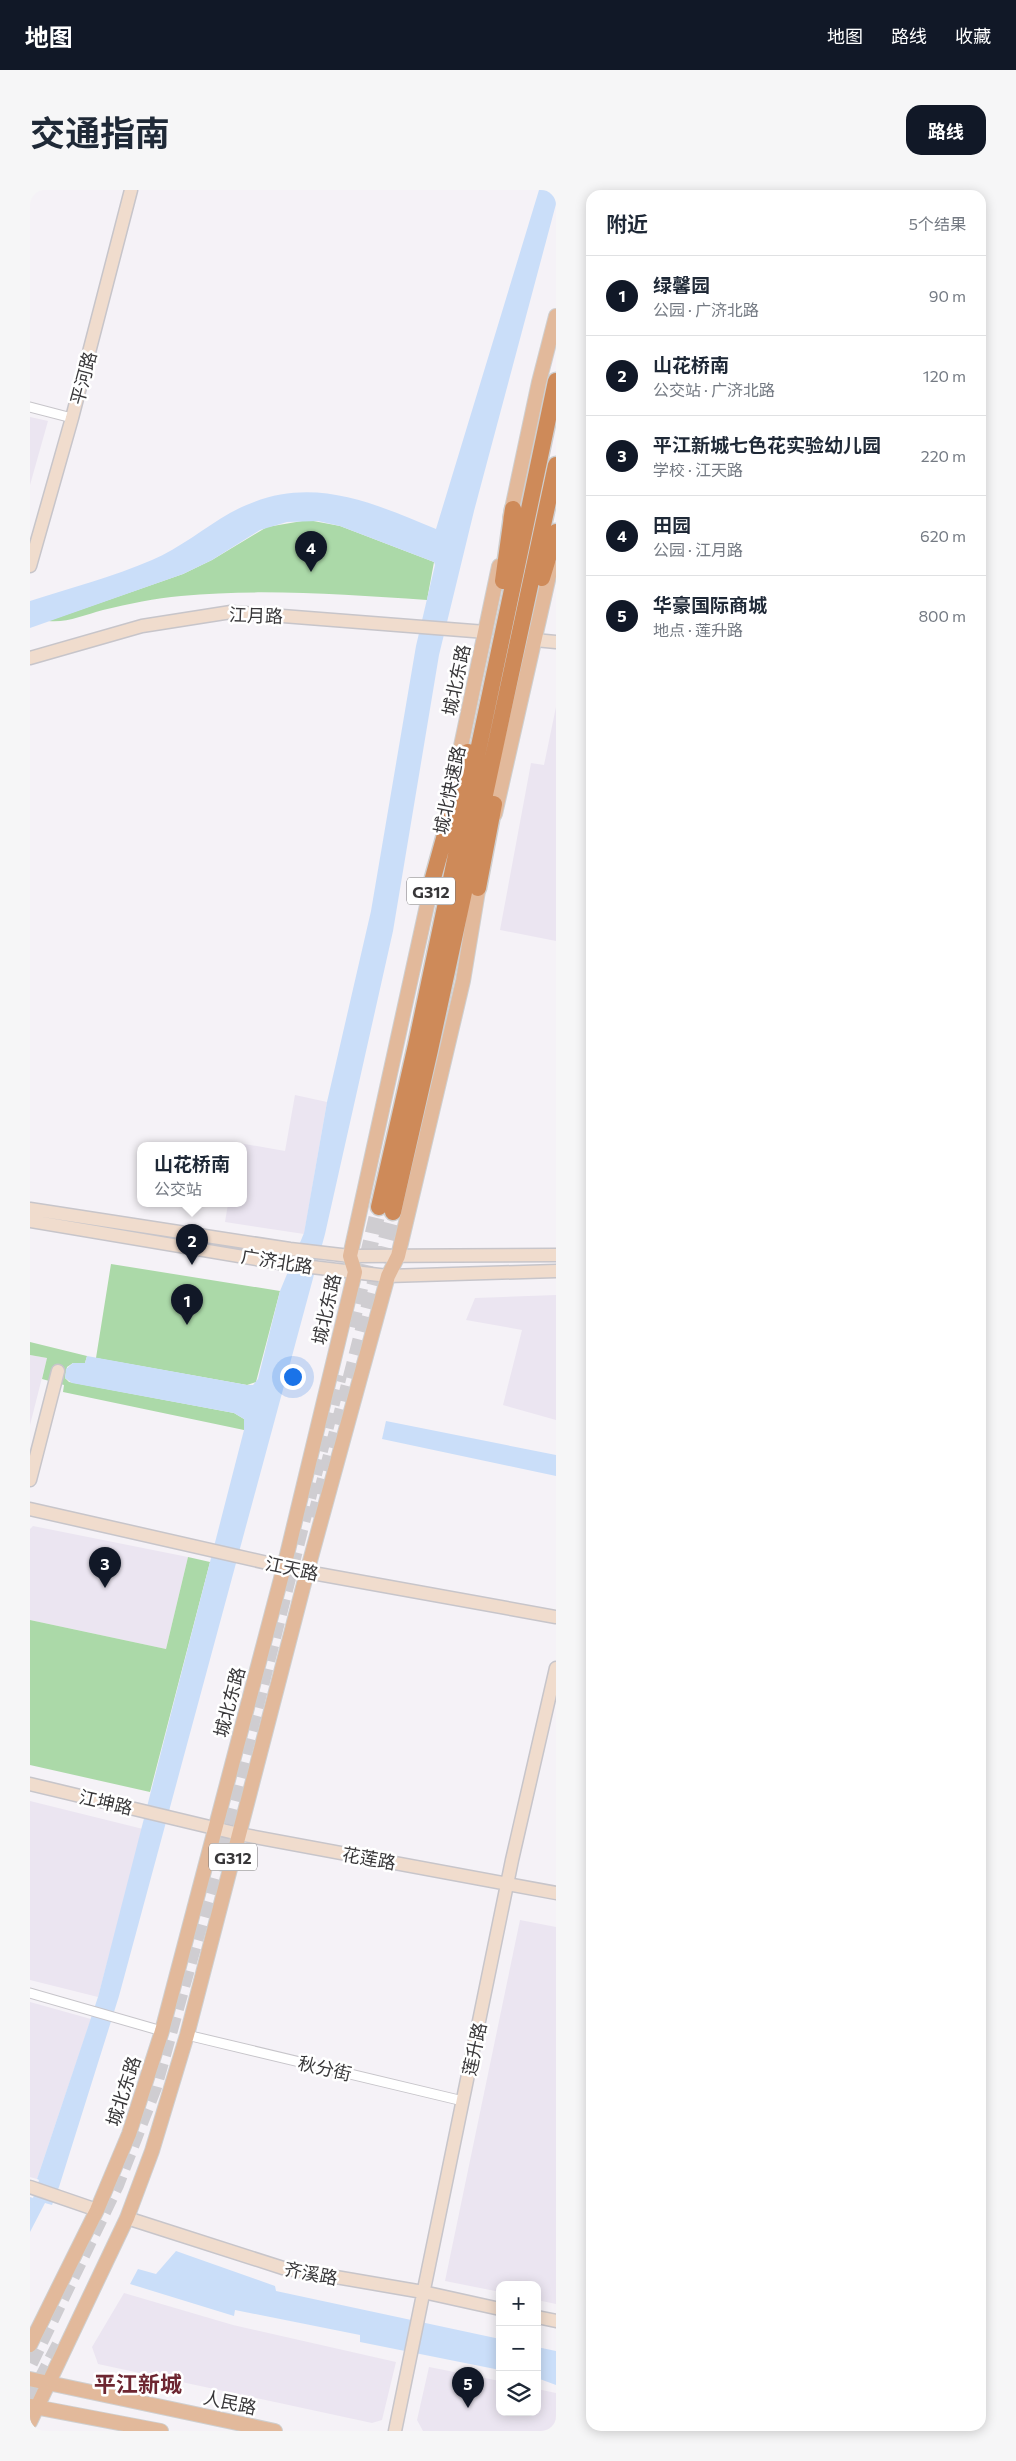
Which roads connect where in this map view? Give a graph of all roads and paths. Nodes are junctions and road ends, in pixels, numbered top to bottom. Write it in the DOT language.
graph roads {
  1 [pos="131,190"];
  2 [pos="556,316"];
  3 [pos="556,381"];
  4 [pos="30,407"];
  5 [pos="72,418"];
  6 [pos="556,465"];
  7 [pos="513,508"];
  8 [pos="556,532"];
  9 [pos="556,550"];
  10 [pos="30,566"];
  11 [pos="486,632"];
  12 [pos="535,640"];
  13 [pos="556,642"];
  14 [pos="30,658"];
  15 [pos="493,680"];
  16 [pos="511,682"];
  17 [pos="434,878"];
  18 [pos="478,888"];
  19 [pos="30,1210"];
  20 [pos="30,1221"];
  21 [pos="556,1255"];
  22 [pos="350,1256"];
  23 [pos="398,1256"];
  24 [pos="556,1271"];
  25 [pos="355,1272"];
  26 [pos="388,1276"];
  27 [pos="58,1371"];
  28 [pos="30,1480"];
  29 [pos="30,1509"];
  30 [pos="284,1567"];
  31 [pos="307,1572"];
  32 [pos="556,1617"];
  33 [pos="556,1668"];
  34 [pos="30,1784"];
  35 [pos="183,1820"];
  36 [pos="216,1827"];
  37 [pos="239,1834"];
  38 [pos="509,1884"];
  39 [pos="556,1893"];
  40 [pos="30,1993"];
  41 [pos="162,2031"];
  42 [pos="187,2035"];
  43 [pos="463,2101"];
  44 [pos="31,2187"];
  45 [pos="98,2210"];
  46 [pos="128,2218"];
  47 [pos="423,2292"];
  48 [pos="496,2308"];
  49 [pos="541,2318"];
  50 [pos="556,2321"];
  51 [pos="30,2345"];
  52 [pos="30,2379"];
  53 [pos="48,2382"];
  54 [pos="34,2407"];
  55 [pos="30,2422"];
  56 [pos="161,2431"];
  57 [pos="275,2431"];
  58 [pos="395,2431"];
  1 -- 5 [label="street, 平河路"];
  2 -- 7 [label="main road, 城北东路 / G312"];
  3 -- 15 [label="highway, 城北快速路"];
  4 -- 5 [label="street"];
  5 -- 10 [label="street, 平河路"];
  6 -- 16 [label="highway, 城北快速路"];
  7 -- 11 [label="main road, 城北东路 / G312"];
  7 -- 15 [label="highway"];
  8 -- 16 [label="highway"];
  9 -- 12 [label="main road, G312"];
  11 -- 14 [label="street, 江月路"];
  11 -- 17 [label="main road, 城北东路 / G312"];
  12 -- 13 [label="street"];
  12 -- 18 [label="main road, G312"];
  15 -- 16 [label="highway, 城北快速路"];
  15 -- 17 [label="highway"];
  16 -- 18 [label="highway"];
  17 -- 22 [label="main road, 城北东路 / G312"];
  18 -- 23 [label="main road, G312"];
  19 -- 22 [label="street, 广济北路"];
  20 -- 25 [label="street, 广济北路"];
  21 -- 23 [label="street, 广济北路"];
  22 -- 23 [label="street, 广济北路"];
  22 -- 25 [label="main road, 城北东路 / G312"];
  23 -- 26 [label="main road, G312"];
  24 -- 26 [label="street, 广济北路"];
  25 -- 26 [label="street, 广济北路"];
  25 -- 30 [label="main road, 城北东路 / G312"];
  26 -- 31 [label="main road, G312"];
  27 -- 28 [label="street"];
  29 -- 30 [label="street, 江天路"];
  30 -- 31 [label="street, 江天路"];
  30 -- 36 [label="main road, 城北东路 / G312"];
  31 -- 32 [label="street, 江天路"];
  31 -- 37 [label="main road, G312"];
  33 -- 38 [label="street, 莲升路"];
  34 -- 35 [label="street, 江坤路"];
  35 -- 36 [label="street, 花莲路"];
  36 -- 37 [label="street, 花莲路"];
  36 -- 41 [label="main road, 城北东路 / G312"];
  37 -- 38 [label="street, 花莲路"];
  37 -- 42 [label="main road, G312"];
  38 -- 39 [label="street, 花莲路"];
  38 -- 43 [label="street, 莲升路"];
  40 -- 41 [label="street"];
  41 -- 45 [label="main road, 城北东路 / G312"];
  42 -- 43 [label="street, 秋分街"];
  42 -- 46 [label="main road, G312"];
  43 -- 47 [label="street, 莲升路"];
  44 -- 45 [label="street"];
  45 -- 51 [label="main road, 城北东路 / G312"];
  46 -- 47 [label="street, 齐溪路"];
  46 -- 53 [label="main road, G312"];
  47 -- 48 [label="street, 齐溪路"];
  47 -- 58 [label="street, 莲升路"];
  49 -- 50 [label="street"];
  52 -- 53 [label="main road, 人民路"];
  53 -- 54 [label="main road, G312"];
  53 -- 57 [label="main road, 人民路"];
  54 -- 55 [label="main road, G312"];
  54 -- 56 [label="main road"];
}
